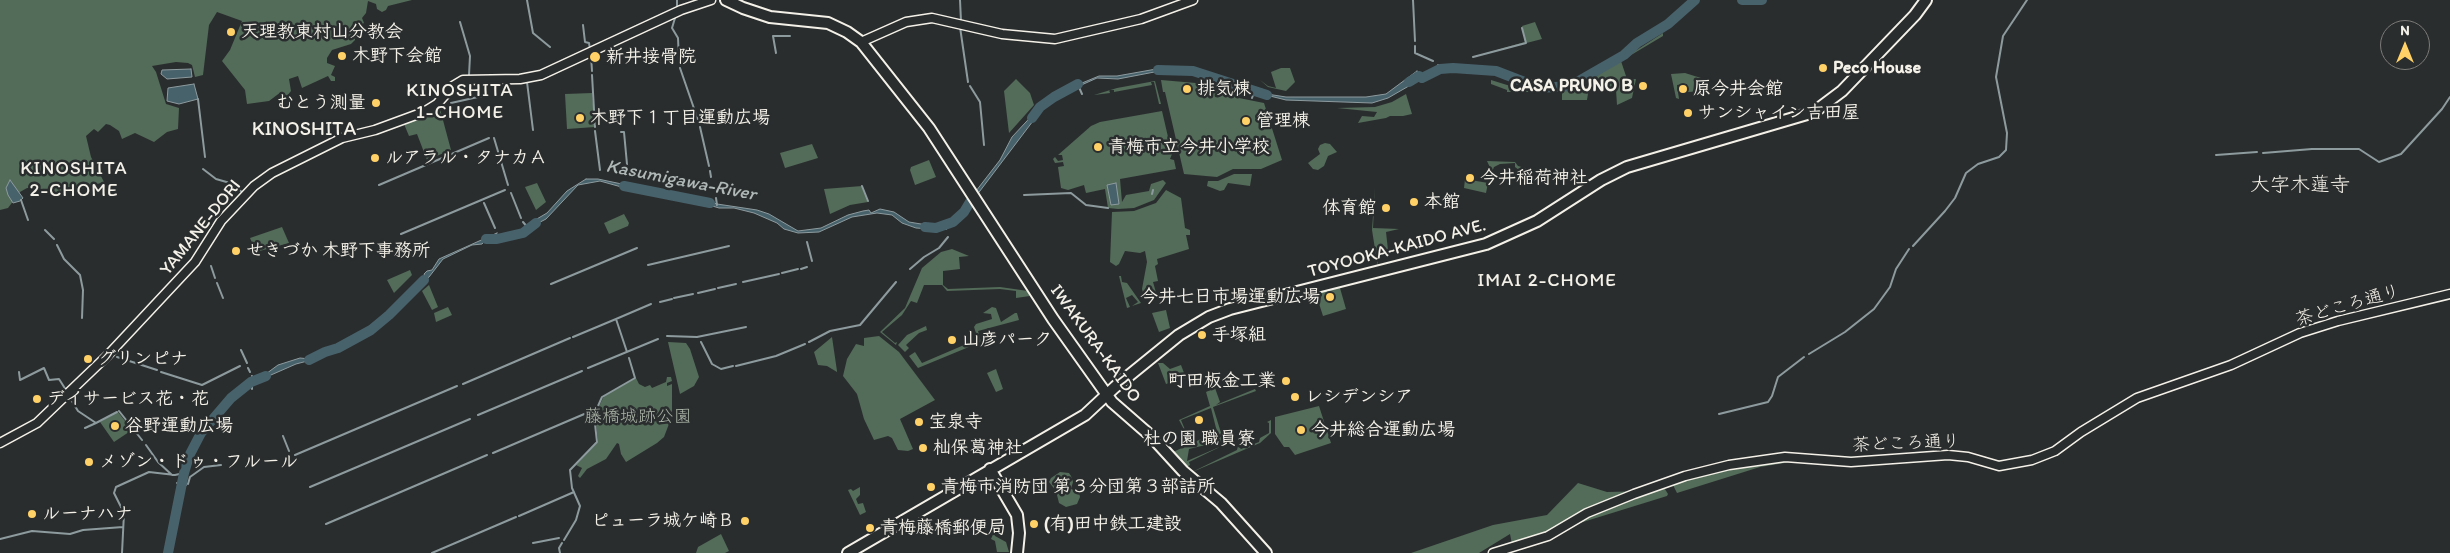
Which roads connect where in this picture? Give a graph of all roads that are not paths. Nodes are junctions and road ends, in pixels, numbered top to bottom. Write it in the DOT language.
graph roads {
  1 [pos="711,0"];
  2 [pos="726,0"];
  3 [pos="1193,0"];
  4 [pos="1926,0"];
  5 [pos="861,42"];
  6 [pos="2450,294"];
  7 [pos="1107,395"];
  8 [pos="0,443"];
  9 [pos="990,469"];
  10 [pos="848,553"];
  11 [pos="1016,553"];
  12 [pos="1266,553"];
  13 [pos="1493,553"];
  1 -- 8 [label="street, YAMANE-DORI"];
  2 -- 5 [label="main road"];
  3 -- 5 [label="street"];
  4 -- 7 [label="main road, TOYOOKA-KAIDO AVE."];
  5 -- 7 [label="main road, IWAKURA-KAIDO"];
  6 -- 13 [label="street, 茶どころ通り"];
  7 -- 9 [label="main road, TOYOOKA-KAIDO AVE."];
  7 -- 12 [label="main road, IWAKURA-KAIDO"];
  9 -- 10 [label="main road, TOYOOKA-KAIDO AVE."];
  9 -- 11 [label="main road"];
}
